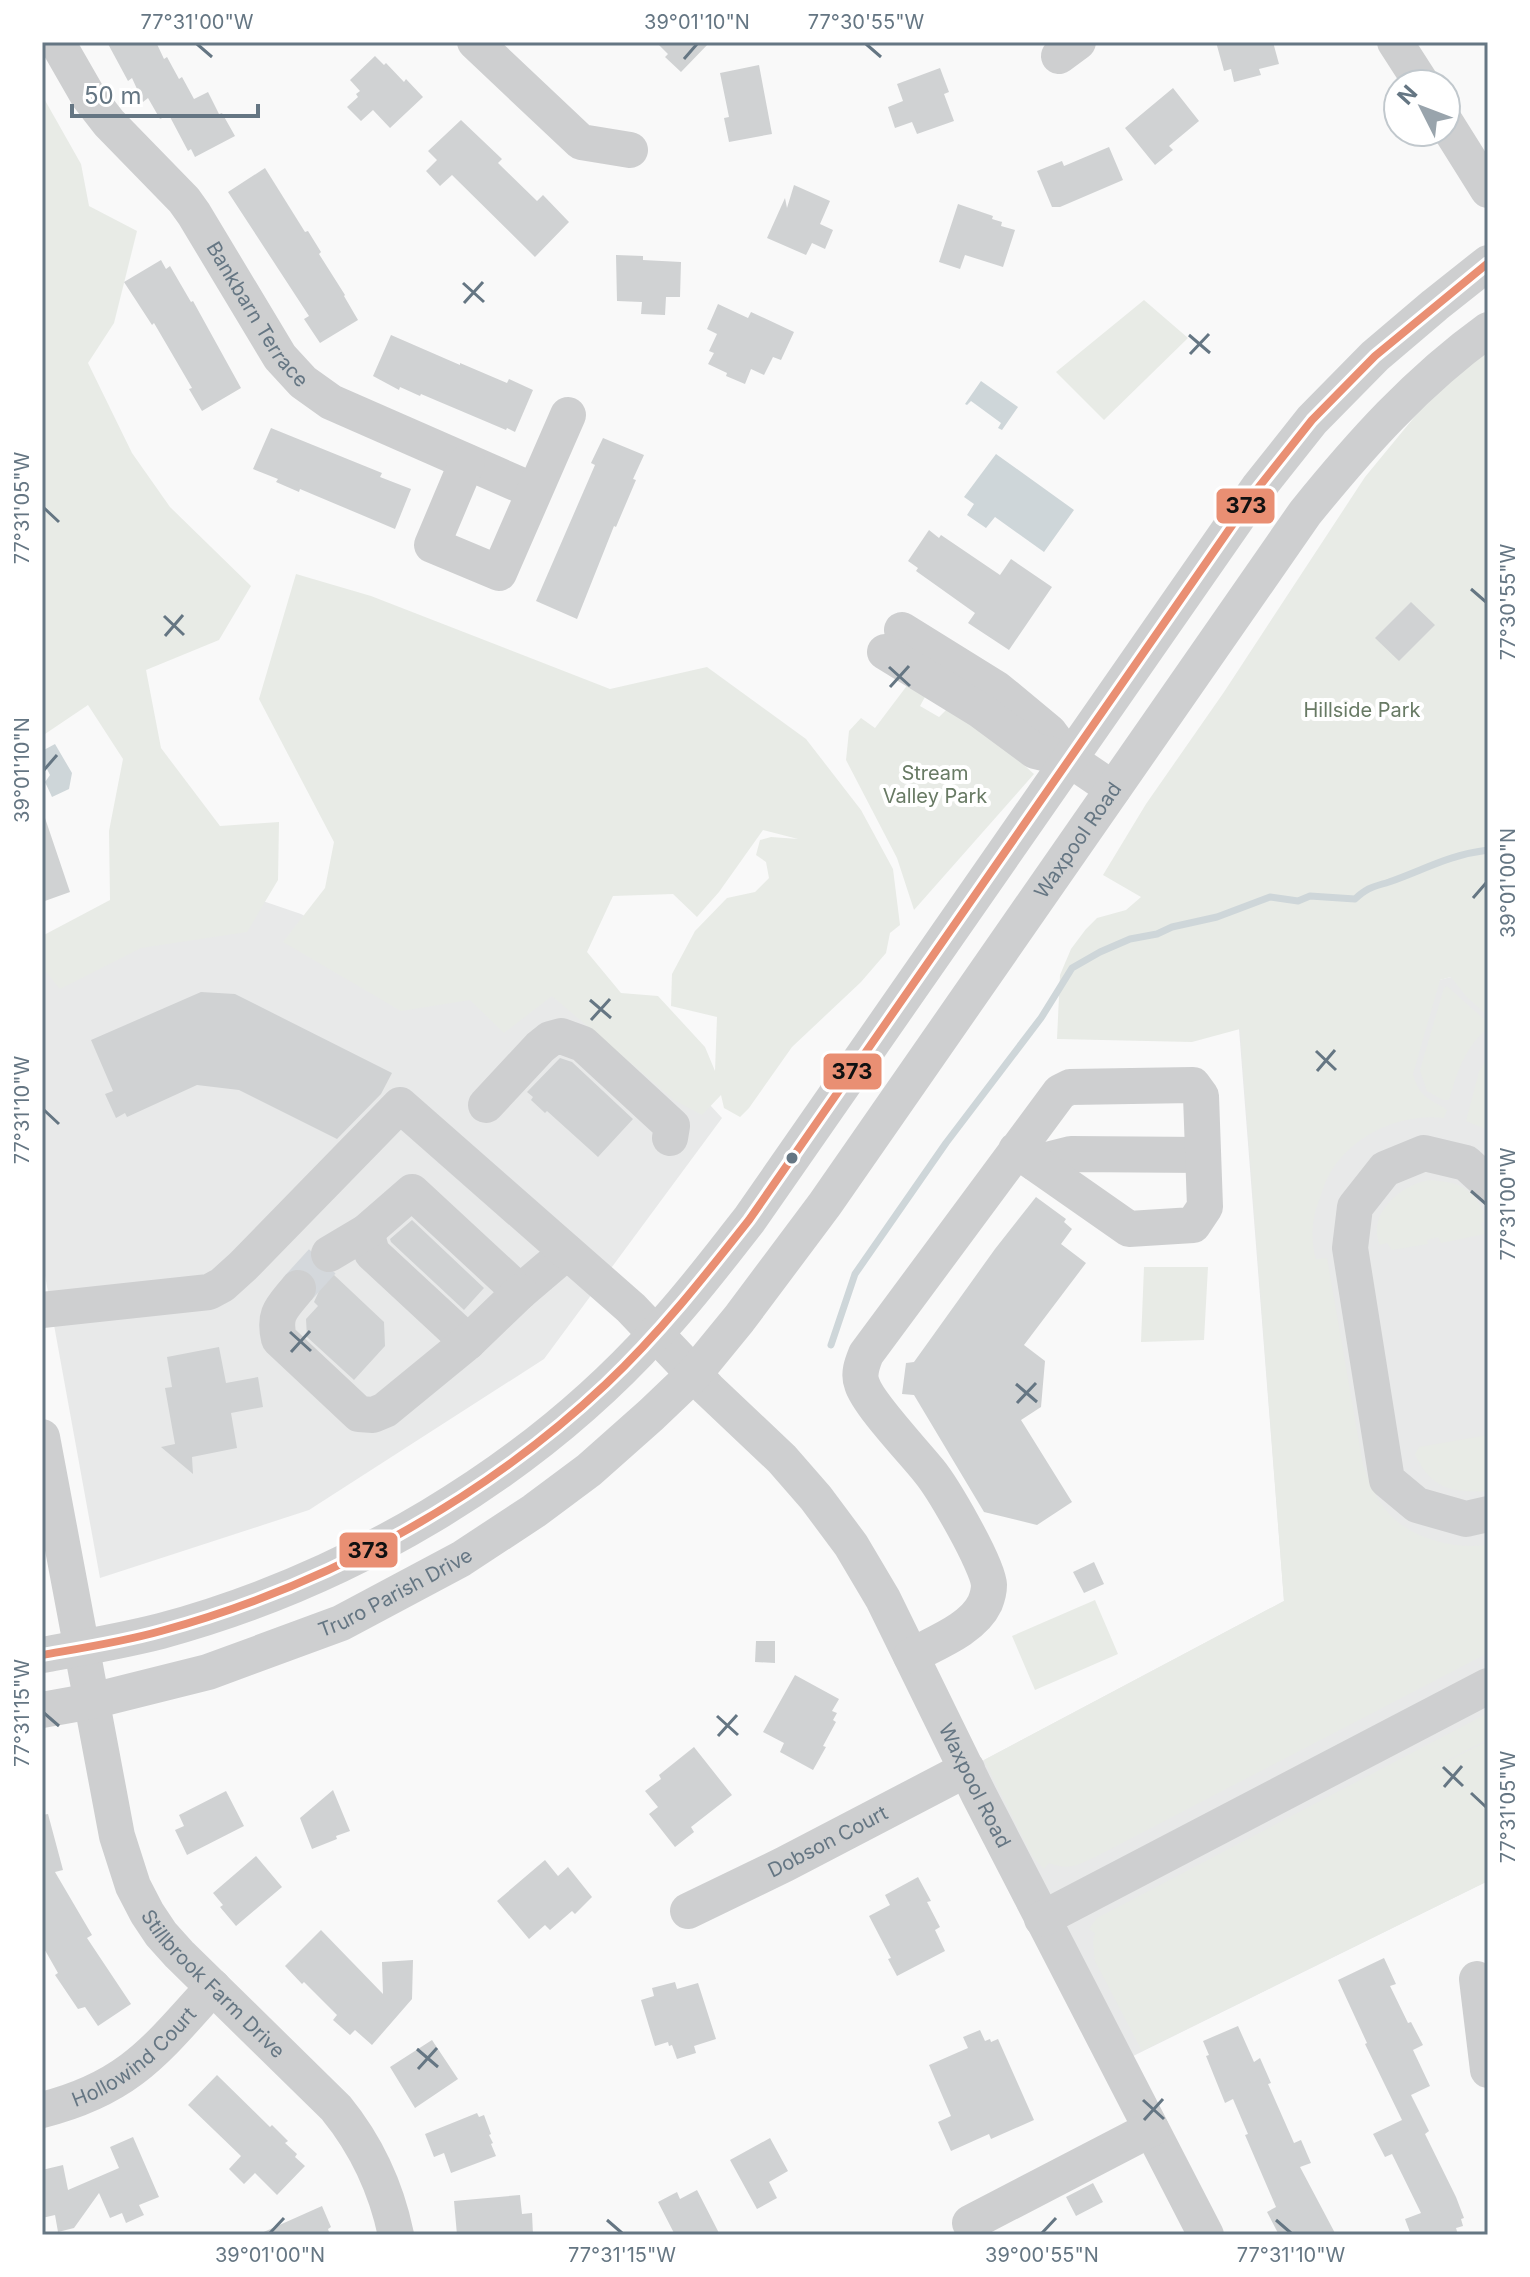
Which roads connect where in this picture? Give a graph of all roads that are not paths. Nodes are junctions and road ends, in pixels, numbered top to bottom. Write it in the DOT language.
graph roads {
  1 [pos="57,42"];
  2 [pos="475,42"];
  3 [pos="1395,42"];
  4 [pos="1412,68"];
  5 [pos="1462,148"];
  6 [pos="630,150"];
  7 [pos="1488,190"];
  8 [pos="1488,263"];
  9 [pos="1488,330"];
  10 [pos="568,415"];
  11 [pos="467,462"];
  12 [pos="534,491"];
  13 [pos="893,641"];
  14 [pos="1069,759"];
  15 [pos="1113,789"];
  16 [pos="486,1105"];
  17 [pos="670,1138"];
  18 [pos="453,1150"];
  19 [pos="1203,1155"];
  20 [pos="1025,1156"];
  21 [pos="1488,1183"];
  22 [pos="412,1192"];
  23 [pos="366,1232"];
  24 [pos="567,1252"];
  25 [pos="329,1254"];
  26 [pos="298,1288"];
  27 [pos="520,1292"];
  28 [pos="42,1310"];
  29 [pos="656,1334"];
  30 [pos="468,1342"];
  31 [pos="694,1374"];
  32 [pos="42,1437"];
  33 [pos="1488,1514"];
  34 [pos="81,1648"];
  35 [pos="42,1655"];
  36 [pos="911,1656"];
  37 [pos="1488,1686"];
  38 [pos="92,1701"];
  39 [pos="42,1710"];
  40 [pos="967,1769"];
  41 [pos="688,1911"];
  42 [pos="1042,1919"];
  43 [pos="1477,1979"];
  44 [pos="213,1987"];
  45 [pos="1488,2070"];
  46 [pos="42,2110"];
  47 [pos="1151,2129"];
  48 [pos="970,2223"];
  49 [pos="396,2235"];
  50 [pos="1206,2235"];
  1 -- 11 [label="street, Bankbarn Terrace"];
  2 -- 6 [label="street"];
  3 -- 4 [label="street"];
  5 -- 7 [label="street"];
  8 -- 14 [label="street"];
  9 -- 15 [label="street, Waxpool Road"];
  10 -- 12 [label="street"];
  11 -- 12 [label="street, Bankbarn Terrace"];
  11 -- 12 [label="street"];
  13 -- 14 [label="street"];
  14 -- 15 [label="street"];
  14 -- 29 [label="street"];
  15 -- 31 [label="street, Waxpool Road"];
  16 -- 17 [label="street"];
  18 -- 22 [label="street"];
  18 -- 24 [label="street, Waxpool Road"];
  18 -- 28 [label="street, Waxpool Road"];
  19 -- 20 [label="street"];
  19 -- 20 [label="street"];
  19 -- 20 [label="street"];
  20 -- 36 [label="street"];
  21 -- 33 [label="street"];
  22 -- 23 [label="street"];
  22 -- 27 [label="street"];
  23 -- 25 [label="street"];
  23 -- 30 [label="street"];
  24 -- 27 [label="street"];
  24 -- 29 [label="street, Waxpool Road"];
  26 -- 30 [label="street"];
  27 -- 30 [label="street"];
  29 -- 31 [label="street, Waxpool Road"];
  29 -- 34 [label="street"];
  31 -- 36 [label="street, Waxpool Road"];
  31 -- 38 [label="street, Truro Parish Drive"];
  32 -- 34 [label="street, Stillbrook Farm Drive"];
  34 -- 35 [label="street"];
  34 -- 38 [label="street, Stillbrook Farm Drive"];
  36 -- 40 [label="street, Waxpool Road"];
  37 -- 42 [label="street"];
  38 -- 39 [label="street, Truro Parish Drive"];
  38 -- 44 [label="street, Stillbrook Farm Drive"];
  40 -- 41 [label="street, Dobson Court"];
  40 -- 42 [label="street, Waxpool Road"];
  42 -- 47 [label="street, Waxpool Road"];
  43 -- 45 [label="street"];
  44 -- 46 [label="street, Hollowind Court"];
  44 -- 49 [label="street, Stillbrook Farm Drive"];
  47 -- 48 [label="street"];
  47 -- 50 [label="street, Waxpool Road"];
}
